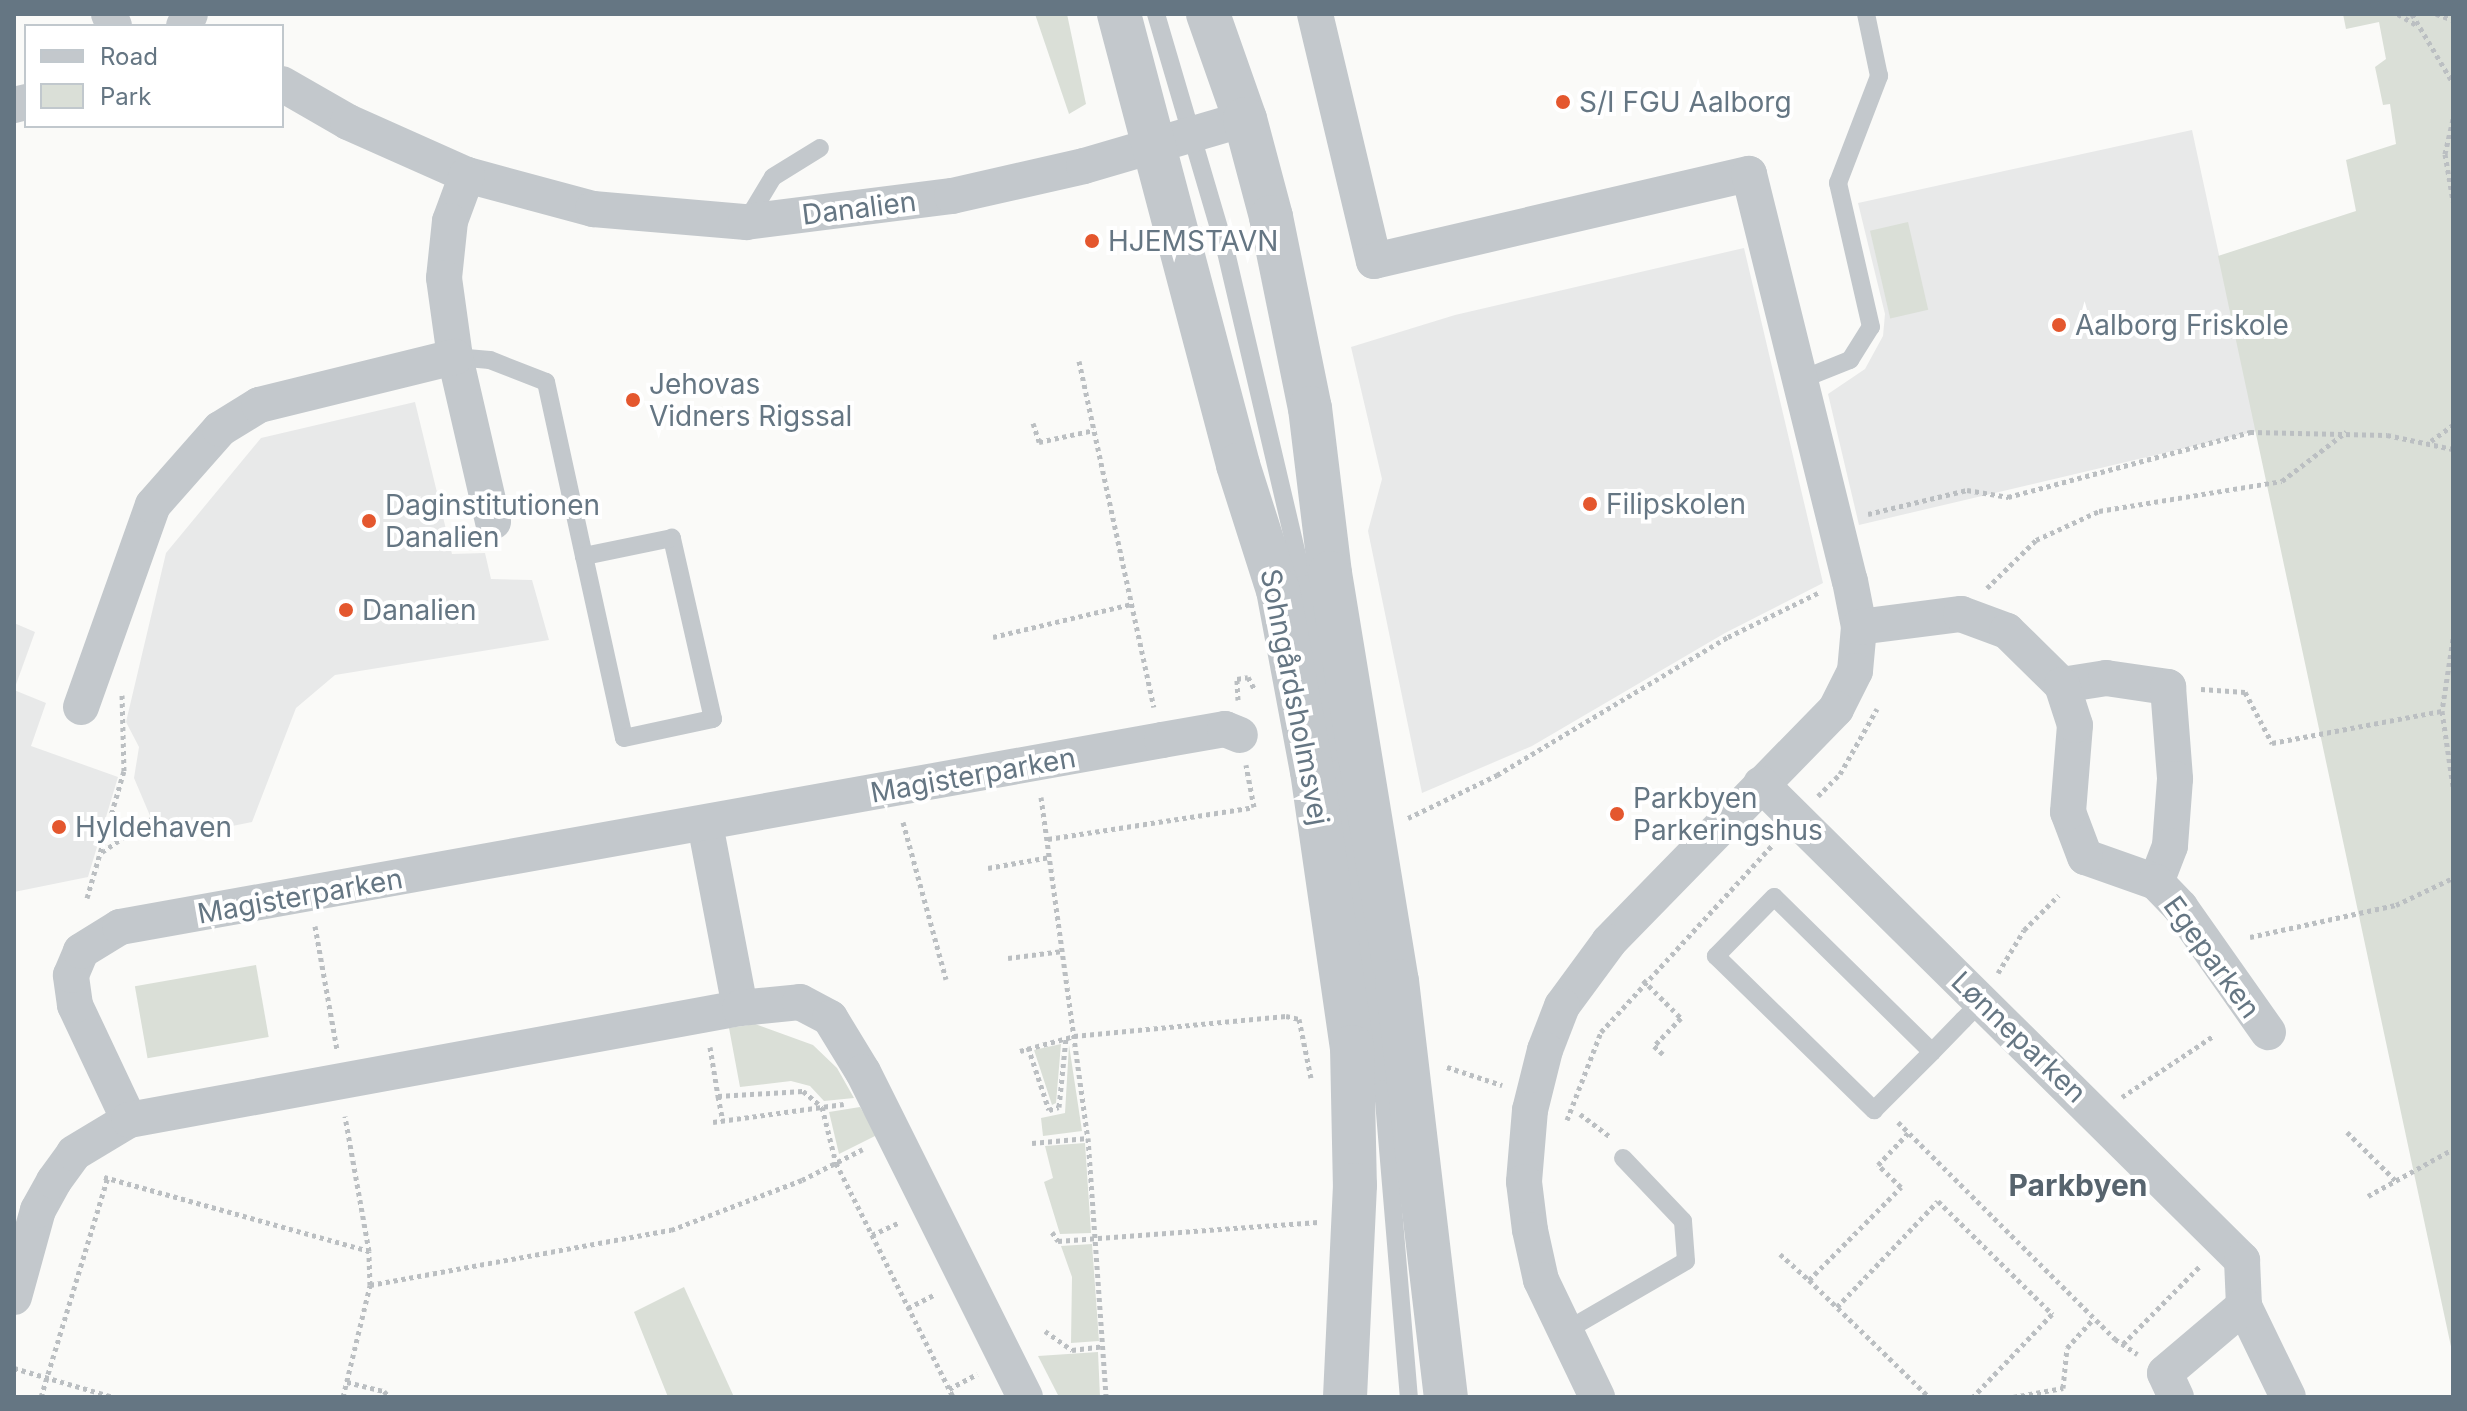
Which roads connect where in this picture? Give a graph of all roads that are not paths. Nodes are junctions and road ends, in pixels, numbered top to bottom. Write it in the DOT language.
graph roads {
  1 [pos="1119,14"];
  2 [pos="1156,14"];
  3 [pos="1208,14"];
  4 [pos="1315,14"];
  5 [pos="1866,14"];
  6 [pos="284,85"];
  7 [pos="1245,119"];
  8 [pos="1173,140"];
  9 [pos="820,148"];
  10 [pos="467,175"];
  11 [pos="746,222"];
  12 [pos="455,357"];
  13 [pos="1800,380"];
  14 [pos="493,522"];
  15 [pos="584,556"];
  16 [pos="1859,627"];
  17 [pos="2062,685"];
  18 [pos="81,707"];
  19 [pos="1240,735"];
  20 [pos="1761,784"];
  21 [pos="705,824"];
  22 [pos="2156,882"];
  23 [pos="1981,1002"];
  24 [pos="740,1008"];
  25 [pos="2268,1032"];
  26 [pos="1932,1052"];
  27 [pos="1355,1112"];
  28 [pos="129,1120"];
  29 [pos="1623,1158"];
  30 [pos="14,1297"];
  31 [pos="2244,1306"];
  32 [pos="1562,1333"];
  33 [pos="2171,1385"];
  34 [pos="1025,1397"];
  35 [pos="1345,1397"];
  36 [pos="1375,1397"];
  37 [pos="1409,1397"];
  38 [pos="1446,1397"];
  39 [pos="1597,1397"];
  40 [pos="2288,1397"];
  1 -- 8 [label="street, Sohngårdsholmsvej"];
  2 -- 8 [label="lane"];
  3 -- 7 [label="street, Sohngårdsholmsvej"];
  4 -- 13 [label="street"];
  5 -- 13 [label="lane"];
  6 -- 10 [label="street, Danalien"];
  7 -- 8 [label="street, Danalien"];
  7 -- 38 [label="street, Sohngårdsholmsvej"];
  8 -- 11 [label="street, Danalien"];
  8 -- 27 [label="street, Sohngårdsholmsvej"];
  8 -- 37 [label="lane"];
  9 -- 11 [label="lane"];
  10 -- 11 [label="street, Danalien"];
  10 -- 12 [label="street"];
  12 -- 14 [label="street"];
  12 -- 15 [label="lane"];
  12 -- 18 [label="street"];
  13 -- 16 [label="street"];
  15 -- 15 [label="lane"];
  16 -- 17 [label="street, Egeparken"];
  16 -- 20 [label="street"];
  17 -- 22 [label="street, Egeparken"];
  17 -- 22 [label="street, Egeparken"];
  19 -- 21 [label="street, Magisterparken"];
  20 -- 23 [label="street, Lønneparken"];
  20 -- 32 [label="street"];
  21 -- 24 [label="street"];
  21 -- 28 [label="street, Magisterparken"];
  22 -- 25 [label="street, Egeparken"];
  23 -- 26 [label="lane"];
  23 -- 31 [label="street, Lønneparken"];
  24 -- 28 [label="street"];
  24 -- 34 [label="street"];
  26 -- 26 [label="lane"];
  27 -- 35 [label="street, Sohngårdsholmsvej"];
  27 -- 36 [label="street"];
  28 -- 30 [label="street"];
  29 -- 32 [label="lane"];
  31 -- 33 [label="street"];
  31 -- 40 [label="street, Lønneparken"];
  32 -- 39 [label="street"];
}
